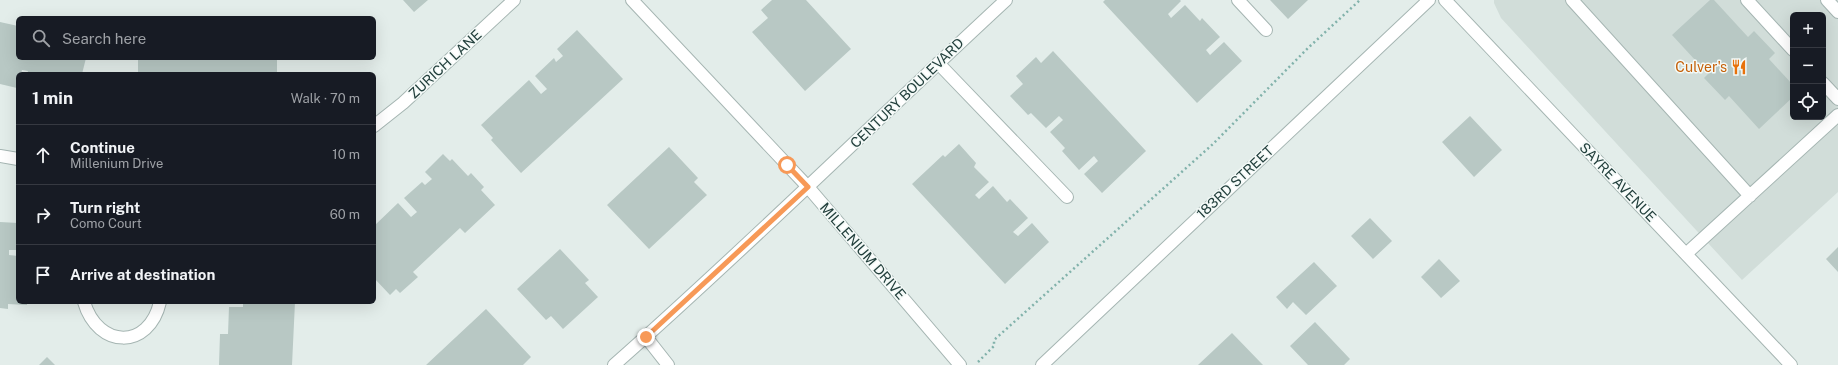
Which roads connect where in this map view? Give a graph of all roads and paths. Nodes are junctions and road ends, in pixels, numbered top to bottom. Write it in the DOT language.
graph roads {
  1 [pos="514,0"];
  2 [pos="632,0"];
  3 [pos="1006,0"];
  4 [pos="1238,0"];
  5 [pos="1360,0"];
  6 [pos="1416,0"];
  7 [pos="1429,0"];
  8 [pos="1445,0"];
  9 [pos="1572,0"];
  10 [pos="1747,0"];
  11 [pos="1827,0"];
  12 [pos="1838,12"];
  13 [pos="1414,13"];
  14 [pos="1266,30"];
  15 [pos="1791,48"];
  16 [pos="938,63"];
  17 [pos="1824,84"];
  18 [pos="1838,99"];
  19 [pos="1838,115"];
  20 [pos="376,124"];
  21 [pos="0,156"];
  22 [pos="16,159"];
  23 [pos="808,187"];
  24 [pos="1750,196"];
  25 [pos="1067,197"];
  26 [pos="1686,254"];
  27 [pos="85,304"];
  28 [pos="160,304"];
  29 [pos="646,337"];
  30 [pos="614,365"];
  31 [pos="668,365"];
  32 [pos="960,365"];
  33 [pos="975,365"];
  34 [pos="1042,365"];
  35 [pos="1791,365"];
  1 -- 20 [label="street, ZURICH LANE"];
  2 -- 23 [label="street, MILLENIUM DRIVE"];
  3 -- 16 [label="street, CENTURY BOULEVARD"];
  4 -- 14 [label="street"];
  5 -- 33 [label="path"];
  6 -- 13 [label="street"];
  7 -- 13 [label="street, 183RD STREET"];
  8 -- 26 [label="street, SAYRE AVENUE"];
  9 -- 24 [label="street"];
  10 -- 15 [label="street"];
  11 -- 12 [label="street"];
  13 -- 34 [label="street, 183RD STREET"];
  16 -- 23 [label="street, CENTURY BOULEVARD"];
  16 -- 25 [label="street"];
  17 -- 18 [label="street"];
  19 -- 24 [label="street"];
  21 -- 22 [label="street"];
  23 -- 29 [label="street, CENTURY BOULEVARD"];
  23 -- 32 [label="street, MILLENIUM DRIVE"];
  24 -- 26 [label="street"];
  26 -- 35 [label="street, SAYRE AVENUE"];
  27 -- 28 [label="street"];
  29 -- 30 [label="street, CENTURY BOULEVARD"];
  29 -- 31 [label="street"];
}
